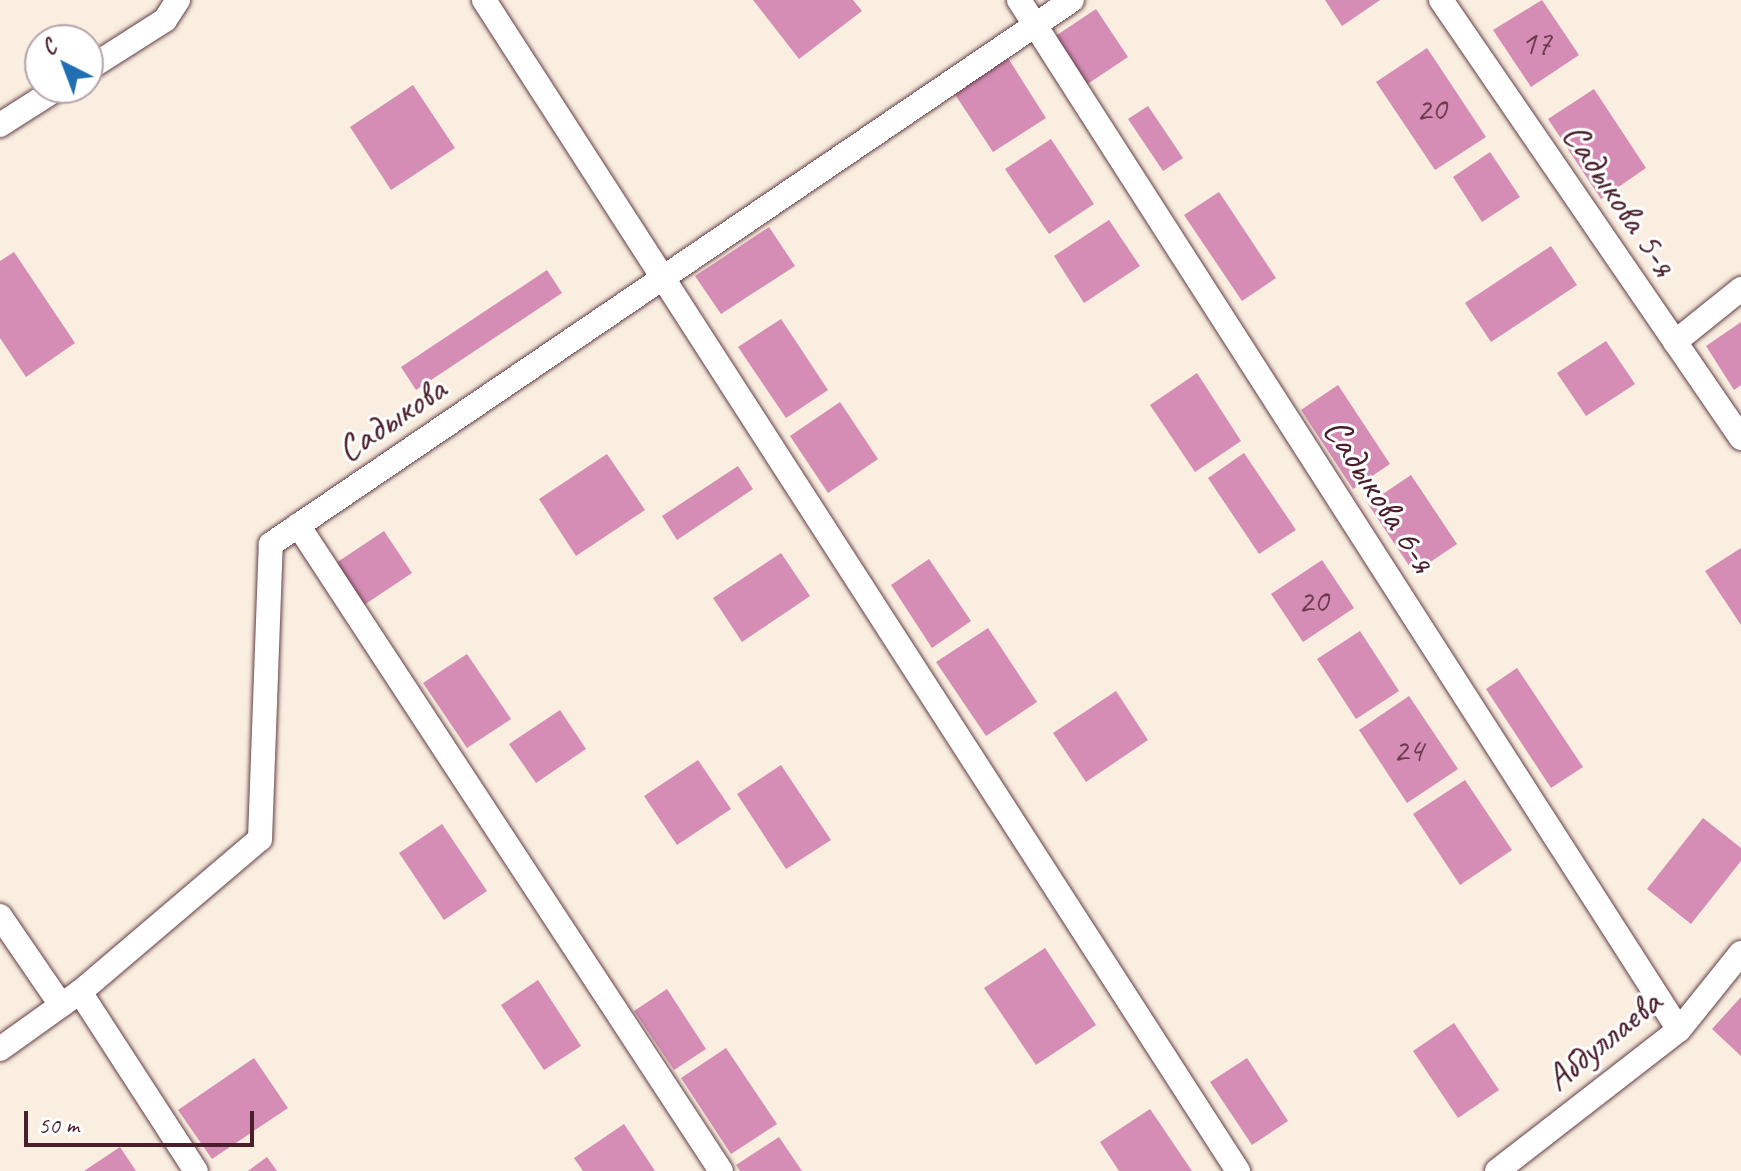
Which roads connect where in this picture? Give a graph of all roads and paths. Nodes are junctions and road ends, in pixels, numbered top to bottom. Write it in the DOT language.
graph roads {
  1 [pos="178,0"];
  2 [pos="484,0"];
  3 [pos="1019,0"];
  4 [pos="1072,0"];
  5 [pos="1441,0"];
  6 [pos="1035,25"];
  7 [pos="104,59"];
  8 [pos="33,104"];
  9 [pos="0,125"];
  10 [pos="666,276"];
  11 [pos="1741,289"];
  12 [pos="1675,342"];
  13 [pos="1741,438"];
  14 [pos="298,525"];
  15 [pos="0,916"];
  16 [pos="1741,953"];
  17 [pos="70,998"];
  18 [pos="1679,1030"];
  19 [pos="0,1049"];
  20 [pos="196,1171"];
  21 [pos="721,1171"];
  22 [pos="1238,1171"];
  23 [pos="1497,1171"];
  1 -- 7 [label="street"];
  2 -- 10 [label="street"];
  3 -- 6 [label="street, Садыкова 6-я"];
  4 -- 6 [label="street, Садыкова"];
  5 -- 12 [label="street, Садыкова 5-я"];
  6 -- 10 [label="street, Садыкова"];
  6 -- 18 [label="street, Садыкова 6-я"];
  8 -- 9 [label="street"];
  10 -- 14 [label="street, Садыкова"];
  10 -- 22 [label="street"];
  11 -- 12 [label="street"];
  12 -- 13 [label="street, Садыкова 5-я"];
  14 -- 17 [label="street, Садыкова"];
  14 -- 21 [label="street"];
  15 -- 17 [label="street"];
  16 -- 18 [label="street, Абдуллаева"];
  17 -- 19 [label="street, Садыкова"];
  17 -- 20 [label="street"];
  18 -- 23 [label="street, Абдуллаева"];
}
